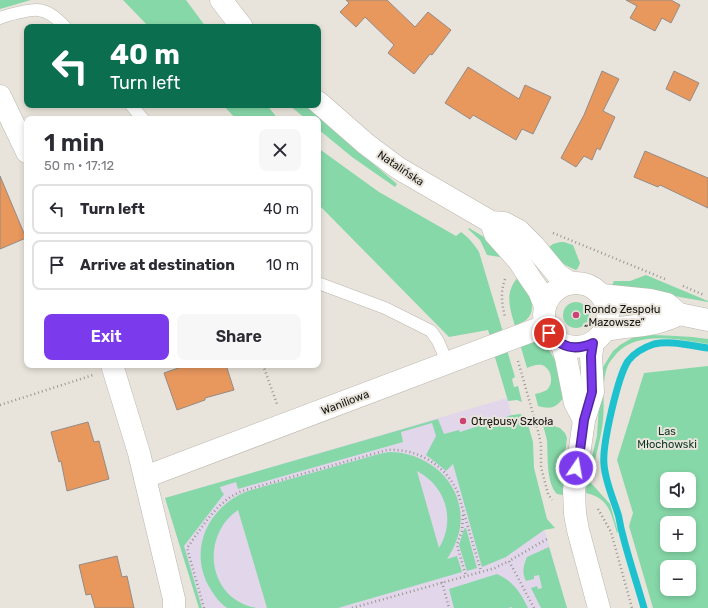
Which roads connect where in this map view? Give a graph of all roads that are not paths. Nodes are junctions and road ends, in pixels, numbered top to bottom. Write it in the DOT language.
graph roads {
  1 [pos="221,0"];
  2 [pos="0,18"];
  3 [pos="62,24"];
  4 [pos="240,24"];
  5 [pos="0,96"];
  6 [pos="321,105"];
  7 [pos="134,108"];
  8 [pos="140,116"];
  9 [pos="24,146"];
  10 [pos="491,222"];
  11 [pos="570,283"];
  12 [pos="321,284"];
  13 [pos="602,295"];
  14 [pos="679,314"];
  15 [pos="545,316"];
  16 [pos="708,320"];
  17 [pos="599,336"];
  18 [pos="562,344"];
  19 [pos="448,362"];
  20 [pos="105,369"];
  21 [pos="584,420"];
  22 [pos="145,477"];
  23 [pos="174,608"];
  24 [pos="599,608"];
  1 -- 4 [label="street"];
  2 -- 3 [label="lane"];
  5 -- 9 [label="street"];
  6 -- 10 [label="street, Natalińska"];
  7 -- 8 [label="lane"];
  10 -- 11 [label="street, Natalińska"];
  10 -- 15 [label="street"];
  11 -- 13 [label="street"];
  11 -- 15 [label="street"];
  12 -- 19 [label="lane"];
  13 -- 14 [label="street"];
  13 -- 17 [label="street"];
  14 -- 16 [label="street"];
  14 -- 17 [label="street"];
  15 -- 18 [label="street"];
  15 -- 19 [label="street, Waniliowa"];
  17 -- 18 [label="street"];
  17 -- 21 [label="street"];
  18 -- 21 [label="street"];
  19 -- 22 [label="street, Waniliowa"];
  20 -- 22 [label="street"];
  21 -- 24 [label="street"];
  22 -- 23 [label="street"];
}
